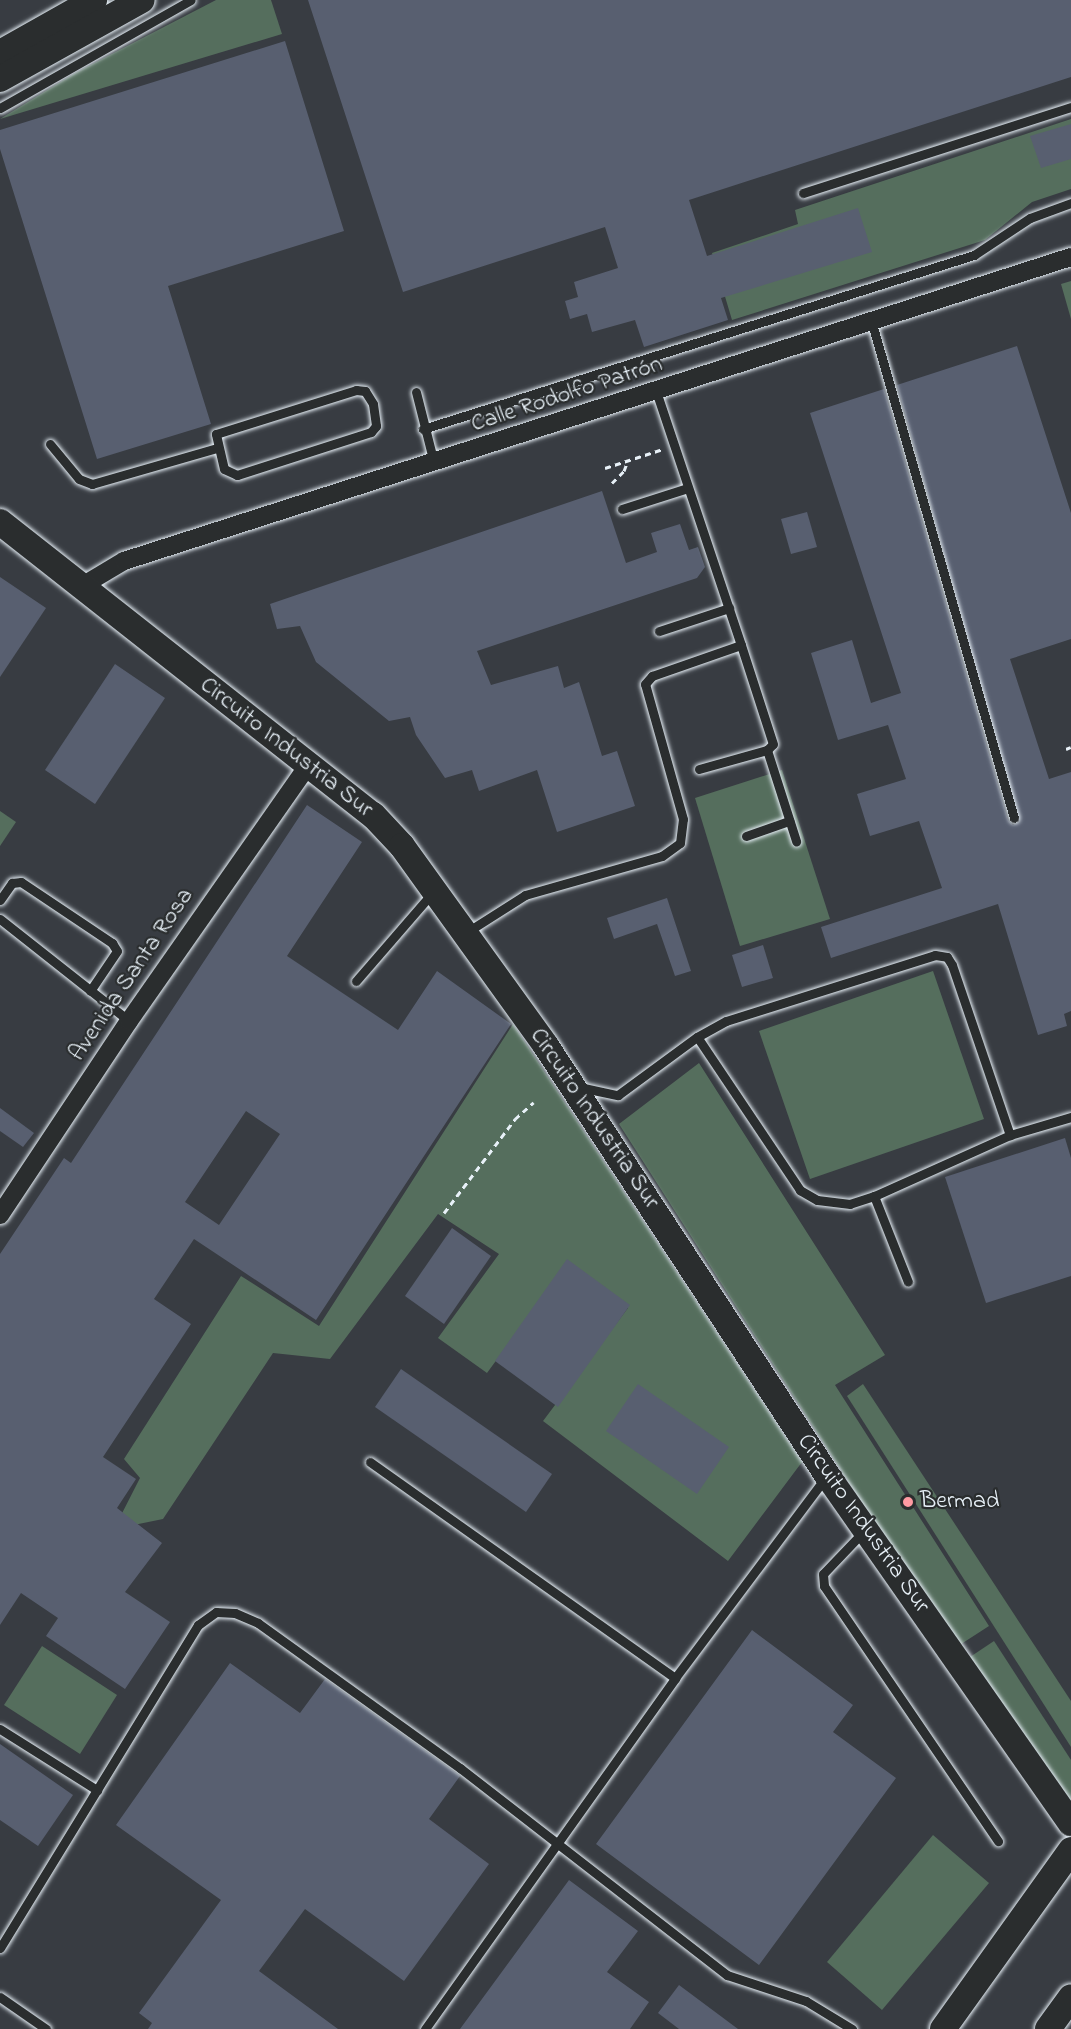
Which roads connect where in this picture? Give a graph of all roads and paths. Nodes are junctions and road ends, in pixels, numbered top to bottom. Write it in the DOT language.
graph roads {
  1 [pos="94,0"];
  2 [pos="142,0"];
  3 [pos="191,0"];
  4 [pos="0,52"];
  5 [pos="0,79"];
  6 [pos="1071,107"];
  7 [pos="0,108"];
  8 [pos="803,193"];
  9 [pos="1071,203"];
  10 [pos="1071,257"];
  11 [pos="871,320"];
  12 [pos="656,391"];
  13 [pos="416,392"];
  14 [pos="423,429"];
  15 [pos="50,444"];
  16 [pos="674,445"];
  17 [pos="217,448"];
  18 [pos="628,460"];
  19 [pos="434,463"];
  20 [pos="605,468"];
  21 [pos="612,483"];
  22 [pos="688,488"];
  23 [pos="622,509"];
  24 [pos="0,522"];
  25 [pos="82,586"];
  26 [pos="729,609"];
  27 [pos="659,631"];
  28 [pos="741,645"];
  29 [pos="1071,747"];
  30 [pos="1065,749"];
  31 [pos="767,750"];
  32 [pos="308,765"];
  33 [pos="699,769"];
  34 [pos="1014,818"];
  35 [pos="789,820"];
  36 [pos="746,836"];
  37 [pos="796,841"];
  38 [pos="434,890"];
  39 [pos="0,900"];
  40 [pos="0,919"];
  41 [pos="466,933"];
  42 [pos="356,981"];
  43 [pos="90,991"];
  44 [pos="129,1020"];
  45 [pos="697,1037"];
  46 [pos="572,1085"];
  47 [pos="534,1102"];
  48 [pos="1071,1117"];
  49 [pos="1010,1135"];
  50 [pos="874,1196"];
  51 [pos="444,1213"];
  52 [pos="0,1215"];
  53 [pos="908,1282"];
  54 [pos="370,1462"];
  55 [pos="827,1475"];
  56 [pos="866,1530"];
  57 [pos="675,1678"];
  58 [pos="0,1729"];
  59 [pos="97,1790"];
  60 [pos="1071,1823"];
  61 [pos="998,1840"];
  62 [pos="556,1846"];
  63 [pos="1071,1850"];
  64 [pos="0,1948"];
  65 [pos="1071,1996"];
  66 [pos="0,1997"];
  67 [pos="46,2029"];
  68 [pos="425,2029"];
  69 [pos="852,2029"];
  70 [pos="943,2029"];
  71 [pos="1048,2029"];
  1 -- 4 [label="main road"];
  2 -- 5 [label="main road"];
  3 -- 7 [label="lane"];
  6 -- 8 [label="lane"];
  9 -- 14 [label="lane"];
  10 -- 11 [label="street, Calle Rodolfo Patrón"];
  11 -- 12 [label="street, Calle Rodolfo Patrón"];
  11 -- 34 [label="lane"];
  12 -- 16 [label="lane"];
  12 -- 19 [label="street, Calle Rodolfo Patrón"];
  13 -- 14 [label="lane"];
  14 -- 19 [label="lane"];
  15 -- 17 [label="lane"];
  16 -- 18 [label="path"];
  16 -- 22 [label="lane"];
  17 -- 17 [label="lane"];
  18 -- 20 [label="path"];
  18 -- 21 [label="path"];
  19 -- 25 [label="street, Calle Rodolfo Patrón"];
  22 -- 23 [label="lane"];
  22 -- 26 [label="lane"];
  24 -- 25 [label="main road, Circuito Industria Sur"];
  25 -- 32 [label="main road, Circuito Industria Sur"];
  26 -- 27 [label="lane"];
  26 -- 28 [label="lane"];
  28 -- 31 [label="lane"];
  28 -- 41 [label="lane"];
  29 -- 30 [label="path"];
  31 -- 33 [label="lane"];
  31 -- 35 [label="lane"];
  32 -- 38 [label="main road, Circuito Industria Sur"];
  32 -- 44 [label="street, Avenida Santa Rosa"];
  35 -- 36 [label="lane"];
  35 -- 37 [label="lane"];
  38 -- 41 [label="main road, Circuito Industria Sur"];
  38 -- 42 [label="lane"];
  39 -- 43 [label="lane"];
  40 -- 43 [label="lane"];
  41 -- 46 [label="main road, Circuito Industria Sur"];
  43 -- 44 [label="lane"];
  44 -- 52 [label="street, Avenida Santa Rosa"];
  45 -- 46 [label="lane"];
  45 -- 49 [label="lane"];
  45 -- 50 [label="lane"];
  46 -- 55 [label="main road, Circuito Industria Sur"];
  47 -- 51 [label="path"];
  48 -- 49 [label="lane"];
  49 -- 50 [label="lane"];
  50 -- 53 [label="lane"];
  54 -- 57 [label="lane"];
  55 -- 56 [label="main road, Circuito Industria Sur"];
  55 -- 57 [label="lane"];
  56 -- 60 [label="main road, Circuito Industria Sur"];
  56 -- 61 [label="lane"];
  57 -- 62 [label="lane"];
  58 -- 59 [label="lane"];
  59 -- 62 [label="lane"];
  59 -- 64 [label="lane"];
  62 -- 68 [label="lane"];
  62 -- 69 [label="lane"];
  63 -- 70 [label="main road"];
  65 -- 71 [label="main road"];
  66 -- 67 [label="lane"];
}
